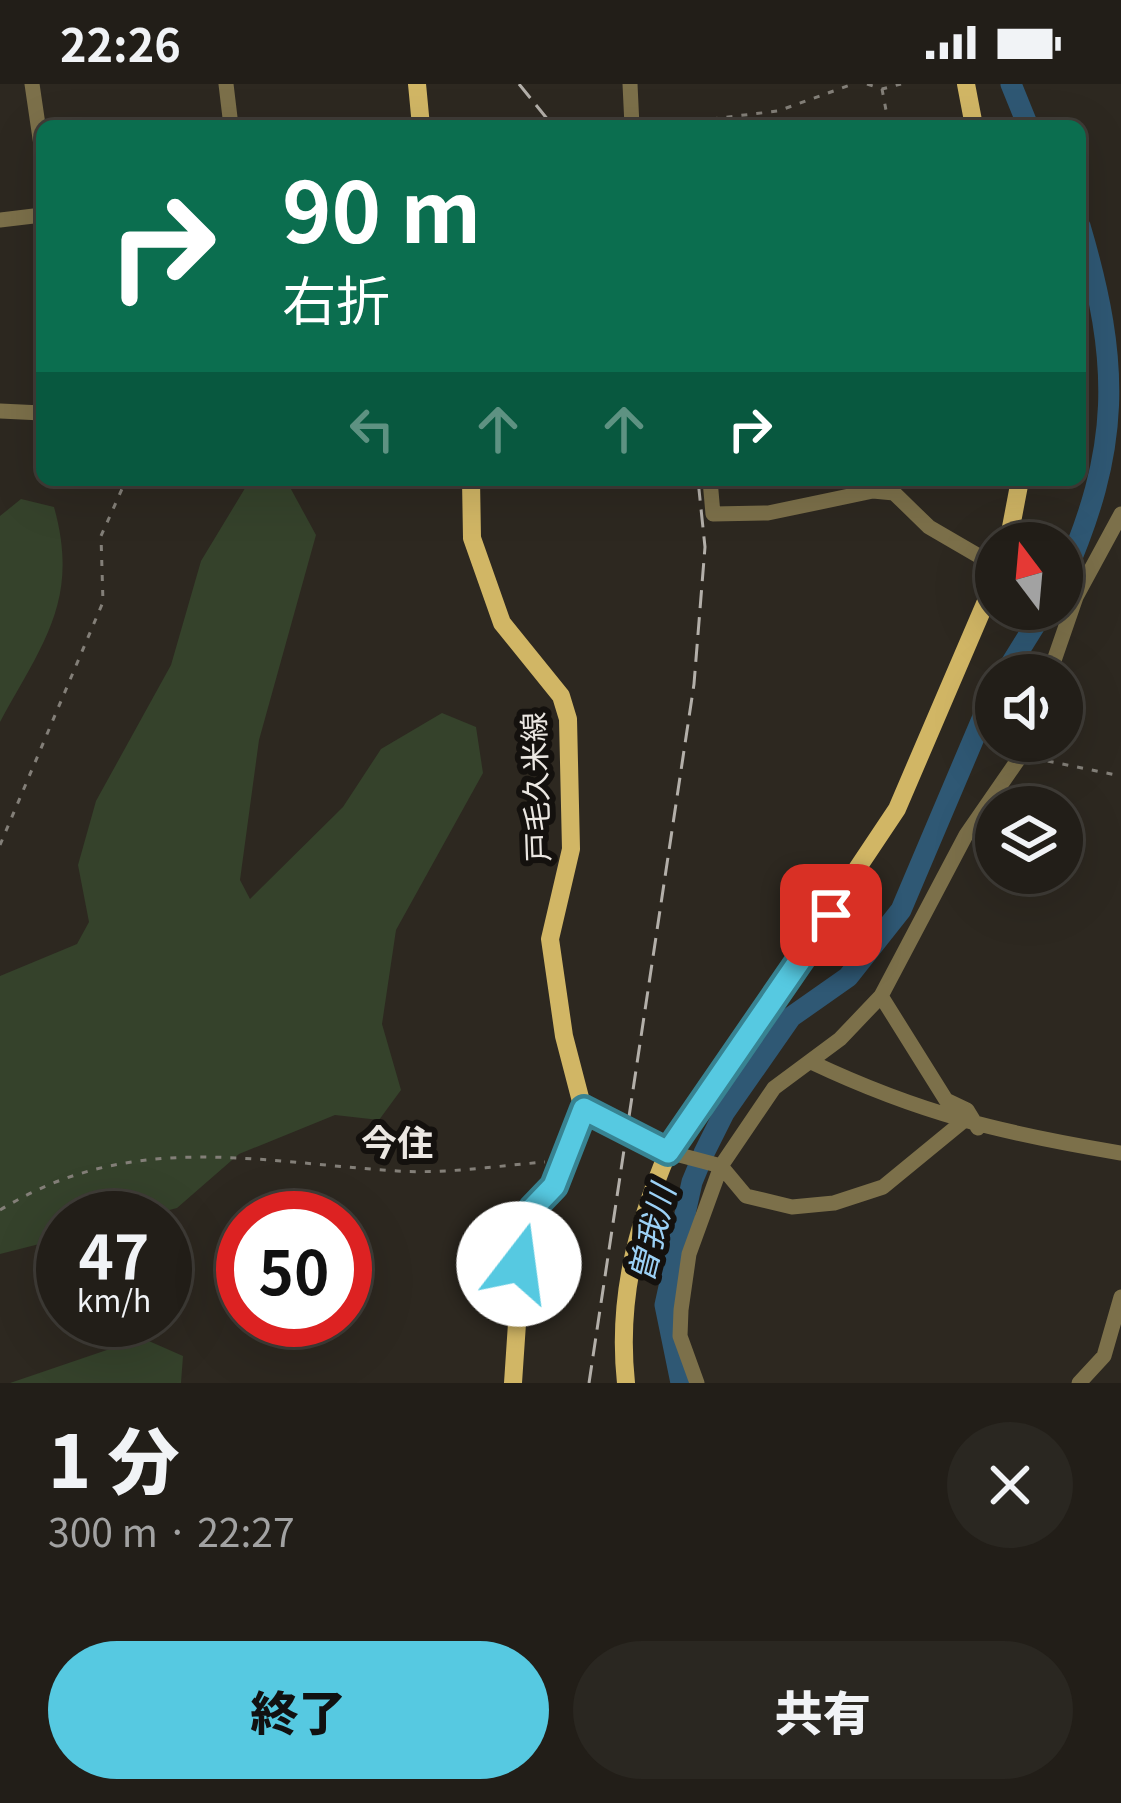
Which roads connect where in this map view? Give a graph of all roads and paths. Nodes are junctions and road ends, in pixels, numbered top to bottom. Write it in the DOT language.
graph roads {
  1 [pos="32,84"];
  2 [pos="226,84"];
  3 [pos="417,84"];
  4 [pos="630,84"];
  5 [pos="853,84"];
  6 [pos="867,84"];
  7 [pos="901,84"];
  8 [pos="966,84"];
  9 [pos="882,89"];
  10 [pos="37,120"];
  11 [pos="230,120"];
  12 [pos="420,120"];
  13 [pos="632,120"];
  14 [pos="702,120"];
  15 [pos="888,120"];
  16 [pos="973,120"];
  17 [pos="36,216"];
  18 [pos="0,220"];
  19 [pos="0,411"];
  20 [pos="36,413"];
  21 [pos="123,486"];
  22 [pos="471,486"];
  23 [pos="711,486"];
  24 [pos="1019,486"];
  25 [pos="1121,514"];
  26 [pos="1012,522"];
  27 [pos="975,554"];
  28 [pos="975,627"];
  29 [pos="1056,654"];
  30 [pos="1015,762"];
  31 [pos="1074,762"];
  32 [pos="1121,776"];
  33 [pos="0,845"];
  34 [pos="881,996"];
  35 [pos="812,1062"];
  36 [pos="584,1109"];
  37 [pos="969,1126"];
  38 [pos="668,1152"];
  39 [pos="1121,1153"];
  40 [pos="565,1160"];
  41 [pos="721,1166"];
  42 [pos="0,1210"];
  43 [pos="1121,1297"];
  44 [pos="513,1383"];
  45 [pos="626,1383"];
  46 [pos="697,1383"];
  47 [pos="1078,1383"];
  1 -- 10 [label="street"];
  2 -- 11 [label="street"];
  3 -- 12 [label="main road"];
  4 -- 13 [label="street"];
  5 -- 14 [label="path"];
  6 -- 9 [label="path"];
  7 -- 9 [label="path"];
  8 -- 16 [label="main road"];
  9 -- 15 [label="path"];
  17 -- 18 [label="street"];
  19 -- 20 [label="street"];
  21 -- 33 [label="path"];
  22 -- 36 [label="main road, 戸毛久米線"];
  23 -- 27 [label="street"];
  24 -- 26 [label="main road"];
  25 -- 29 [label="street"];
  28 -- 38 [label="main road"];
  30 -- 34 [label="street"];
  31 -- 32 [label="path"];
  34 -- 35 [label="street"];
  34 -- 37 [label="street"];
  35 -- 37 [label="street"];
  35 -- 41 [label="street"];
  36 -- 38 [label="street"];
  36 -- 40 [label="main road"];
  37 -- 39 [label="street"];
  37 -- 41 [label="street"];
  38 -- 41 [label="street"];
  38 -- 45 [label="main road"];
  40 -- 42 [label="path"];
  40 -- 44 [label="main road"];
  41 -- 46 [label="street"];
  43 -- 47 [label="street"];
}
